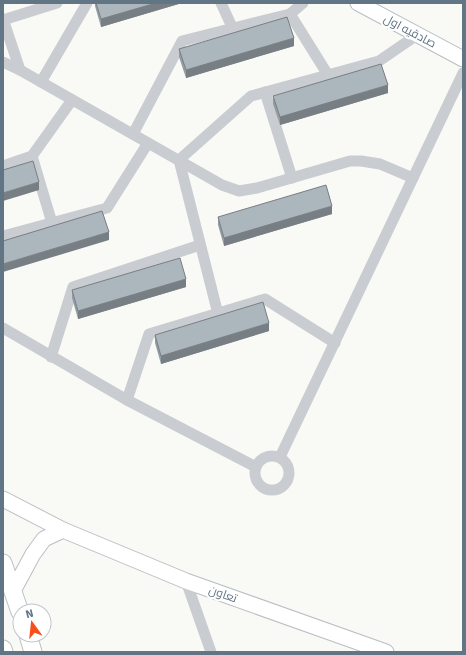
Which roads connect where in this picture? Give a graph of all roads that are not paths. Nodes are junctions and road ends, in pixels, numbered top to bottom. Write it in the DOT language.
graph roads {
  1 [pos="57,3"];
  2 [pos="87,3"];
  3 [pos="221,3"];
  4 [pos="303,3"];
  5 [pos="358,3"];
  6 [pos="290,14"];
  7 [pos="3,19"];
  8 [pos="233,29"];
  9 [pos="417,35"];
  10 [pos="463,59"];
  11 [pos="4,66"];
  12 [pos="20,70"];
  13 [pos="463,73"];
  14 [pos="328,75"];
  15 [pos="42,82"];
  16 [pos="265,92"];
  17 [pos="72,100"];
  18 [pos="133,134"];
  19 [pos="148,143"];
  20 [pos="32,156"];
  21 [pos="179,160"];
  22 [pos="3,166"];
  23 [pos="292,178"];
  24 [pos="413,178"];
  25 [pos="52,223"];
  26 [pos="3,236"];
  27 [pos="200,245"];
  28 [pos="218,314"];
  29 [pos="3,328"];
  30 [pos="335,342"];
  31 [pos="51,357"];
  32 [pos="127,400"];
  33 [pos="280,457"];
  34 [pos="256,467"];
  35 [pos="3,499"];
  36 [pos="63,530"];
  37 [pos="3,563"];
  38 [pos="186,581"];
  39 [pos="13,591"];
  40 [pos="17,603"];
  41 [pos="211,652"];
  42 [pos="386,652"];
  1 -- 7 [label="street"];
  2 -- 15 [label="street"];
  3 -- 8 [label="street"];
  4 -- 6 [label="street"];
  5 -- 9 [label="street, صادقیه اول"];
  6 -- 8 [label="street"];
  6 -- 14 [label="street"];
  7 -- 12 [label="street"];
  8 -- 18 [label="street"];
  9 -- 10 [label="street, صادقیه اول"];
  9 -- 14 [label="street"];
  11 -- 12 [label="street"];
  12 -- 15 [label="street"];
  13 -- 24 [label="street"];
  14 -- 16 [label="street"];
  15 -- 17 [label="street"];
  16 -- 21 [label="street"];
  16 -- 23 [label="street"];
  17 -- 18 [label="street"];
  17 -- 20 [label="street"];
  18 -- 19 [label="street"];
  19 -- 21 [label="street"];
  19 -- 25 [label="street"];
  20 -- 22 [label="street"];
  20 -- 25 [label="street"];
  21 -- 23 [label="street"];
  21 -- 27 [label="street"];
  23 -- 24 [label="street"];
  24 -- 30 [label="street"];
  25 -- 26 [label="street"];
  27 -- 28 [label="street"];
  27 -- 31 [label="street"];
  28 -- 30 [label="street"];
  28 -- 32 [label="street"];
  29 -- 31 [label="street"];
  30 -- 33 [label="street"];
  31 -- 32 [label="street"];
  32 -- 34 [label="street"];
  33 -- 34 [label="street"];
  33 -- 34 [label="street"];
  35 -- 36 [label="street, تعاون"];
  36 -- 38 [label="street, تعاون"];
  36 -- 39 [label="street"];
  37 -- 39 [label="main road"];
  38 -- 41 [label="street"];
  38 -- 42 [label="street, تعاون"];
  39 -- 40 [label="main road"];
}
